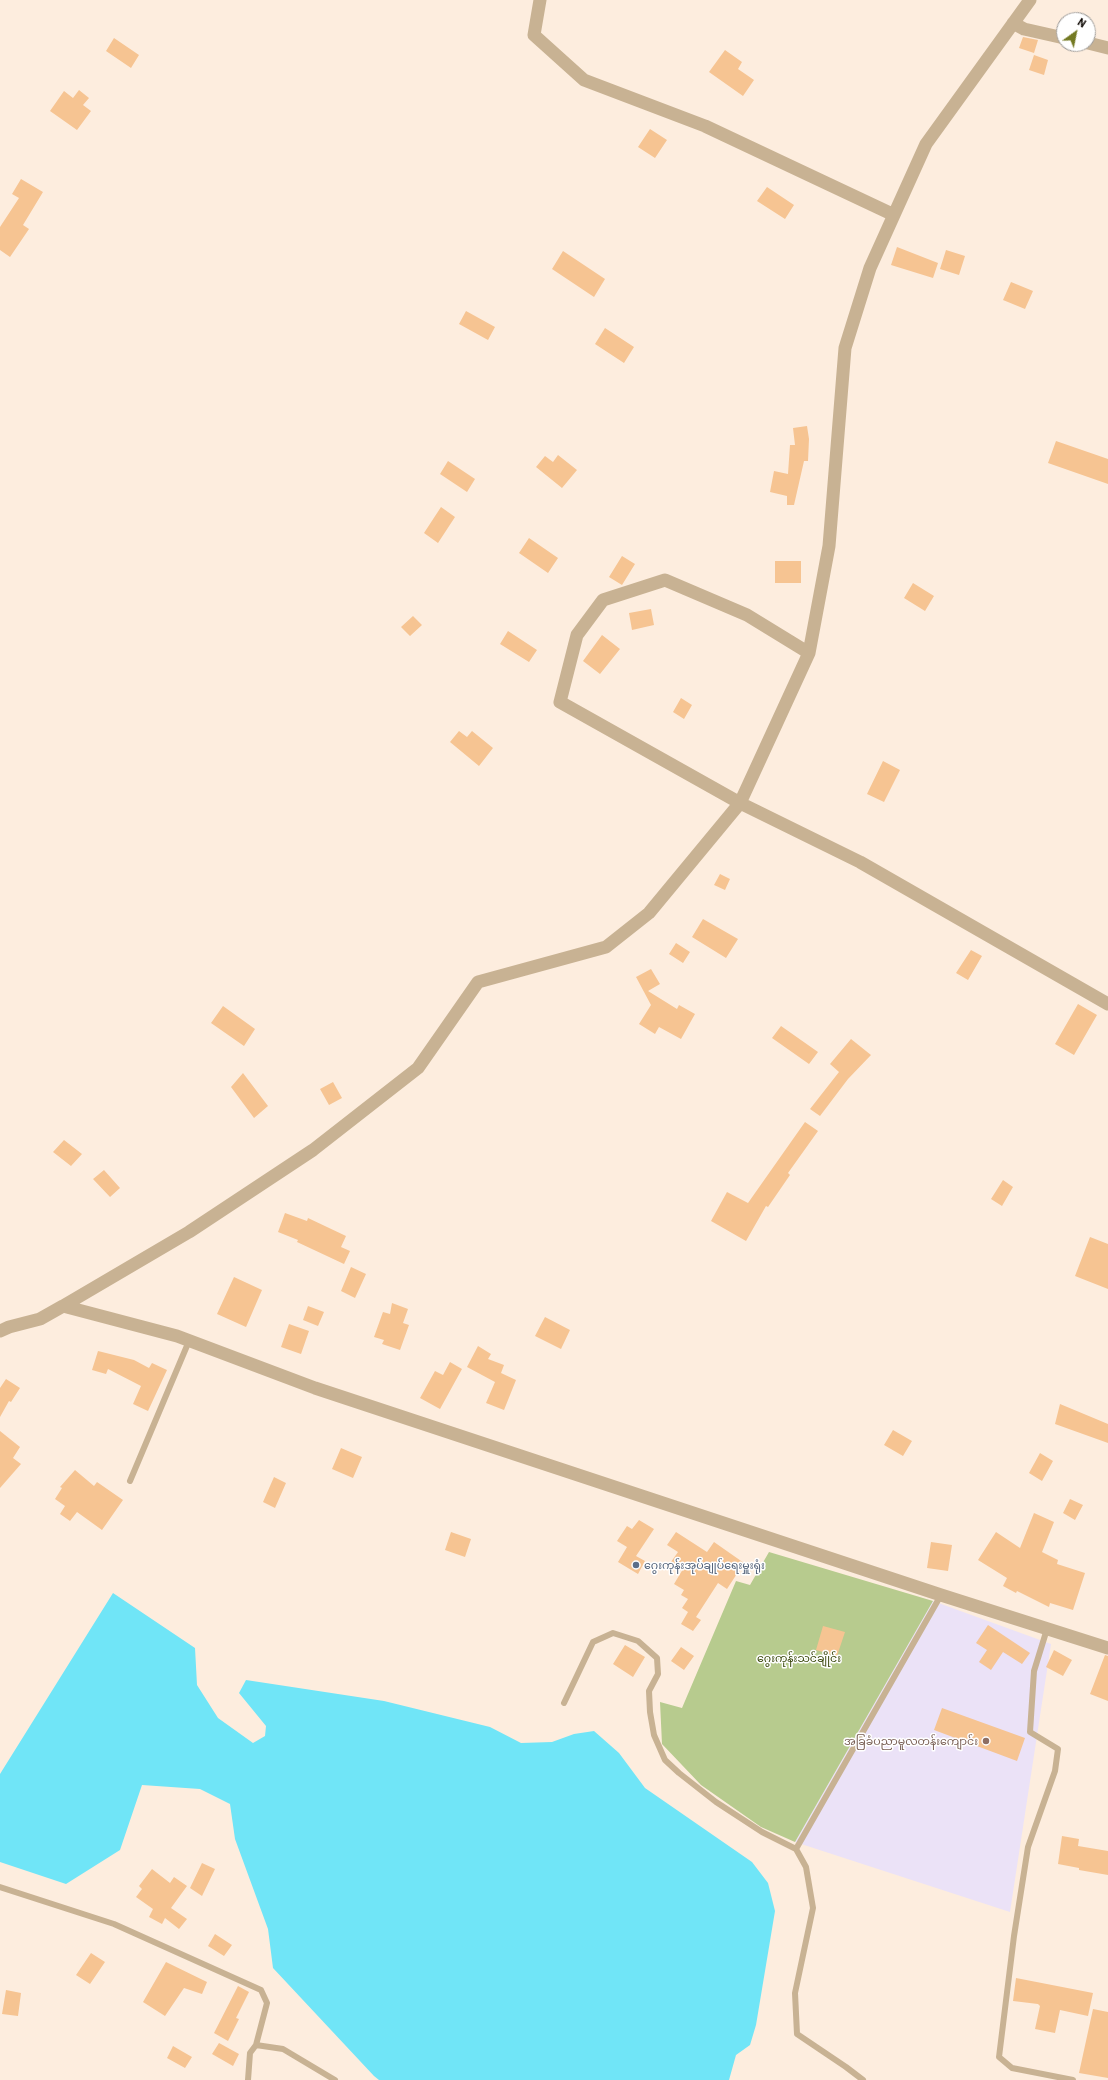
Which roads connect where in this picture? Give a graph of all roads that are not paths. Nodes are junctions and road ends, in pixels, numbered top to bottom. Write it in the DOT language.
graph roads {
  1 [pos="540,0"];
  2 [pos="1030,0"];
  3 [pos="1013,23"];
  4 [pos="1056,36"];
  5 [pos="1096,45"];
  6 [pos="1108,48"];
  7 [pos="894,215"];
  8 [pos="808,653"];
  9 [pos="740,803"];
  10 [pos="1108,1004"];
  11 [pos="63,1306"];
  12 [pos="0,1331"];
  13 [pos="189,1341"];
  14 [pos="130,1481"];
  15 [pos="941,1595"];
  16 [pos="1046,1629"];
  17 [pos="1108,1648"];
  18 [pos="564,1703"];
  19 [pos="796,1849"];
  20 [pos="0,1887"];
  21 [pos="256,2045"];
  22 [pos="248,2080"];
  23 [pos="335,2080"];
  24 [pos="863,2080"];
  25 [pos="1073,2080"];
  1 -- 7 [label="street"];
  2 -- 3 [label="street"];
  3 -- 4 [label="street"];
  3 -- 7 [label="street"];
  5 -- 6 [label="street"];
  7 -- 8 [label="street"];
  8 -- 9 [label="street"];
  8 -- 9 [label="street"];
  9 -- 10 [label="street"];
  9 -- 11 [label="street"];
  11 -- 12 [label="street"];
  11 -- 13 [label="street"];
  13 -- 14 [label="lane"];
  13 -- 15 [label="street"];
  15 -- 16 [label="street"];
  15 -- 19 [label="lane"];
  16 -- 17 [label="street"];
  16 -- 25 [label="lane"];
  18 -- 19 [label="lane"];
  19 -- 24 [label="lane"];
  20 -- 21 [label="lane"];
  21 -- 22 [label="lane"];
  21 -- 23 [label="lane"];
}
